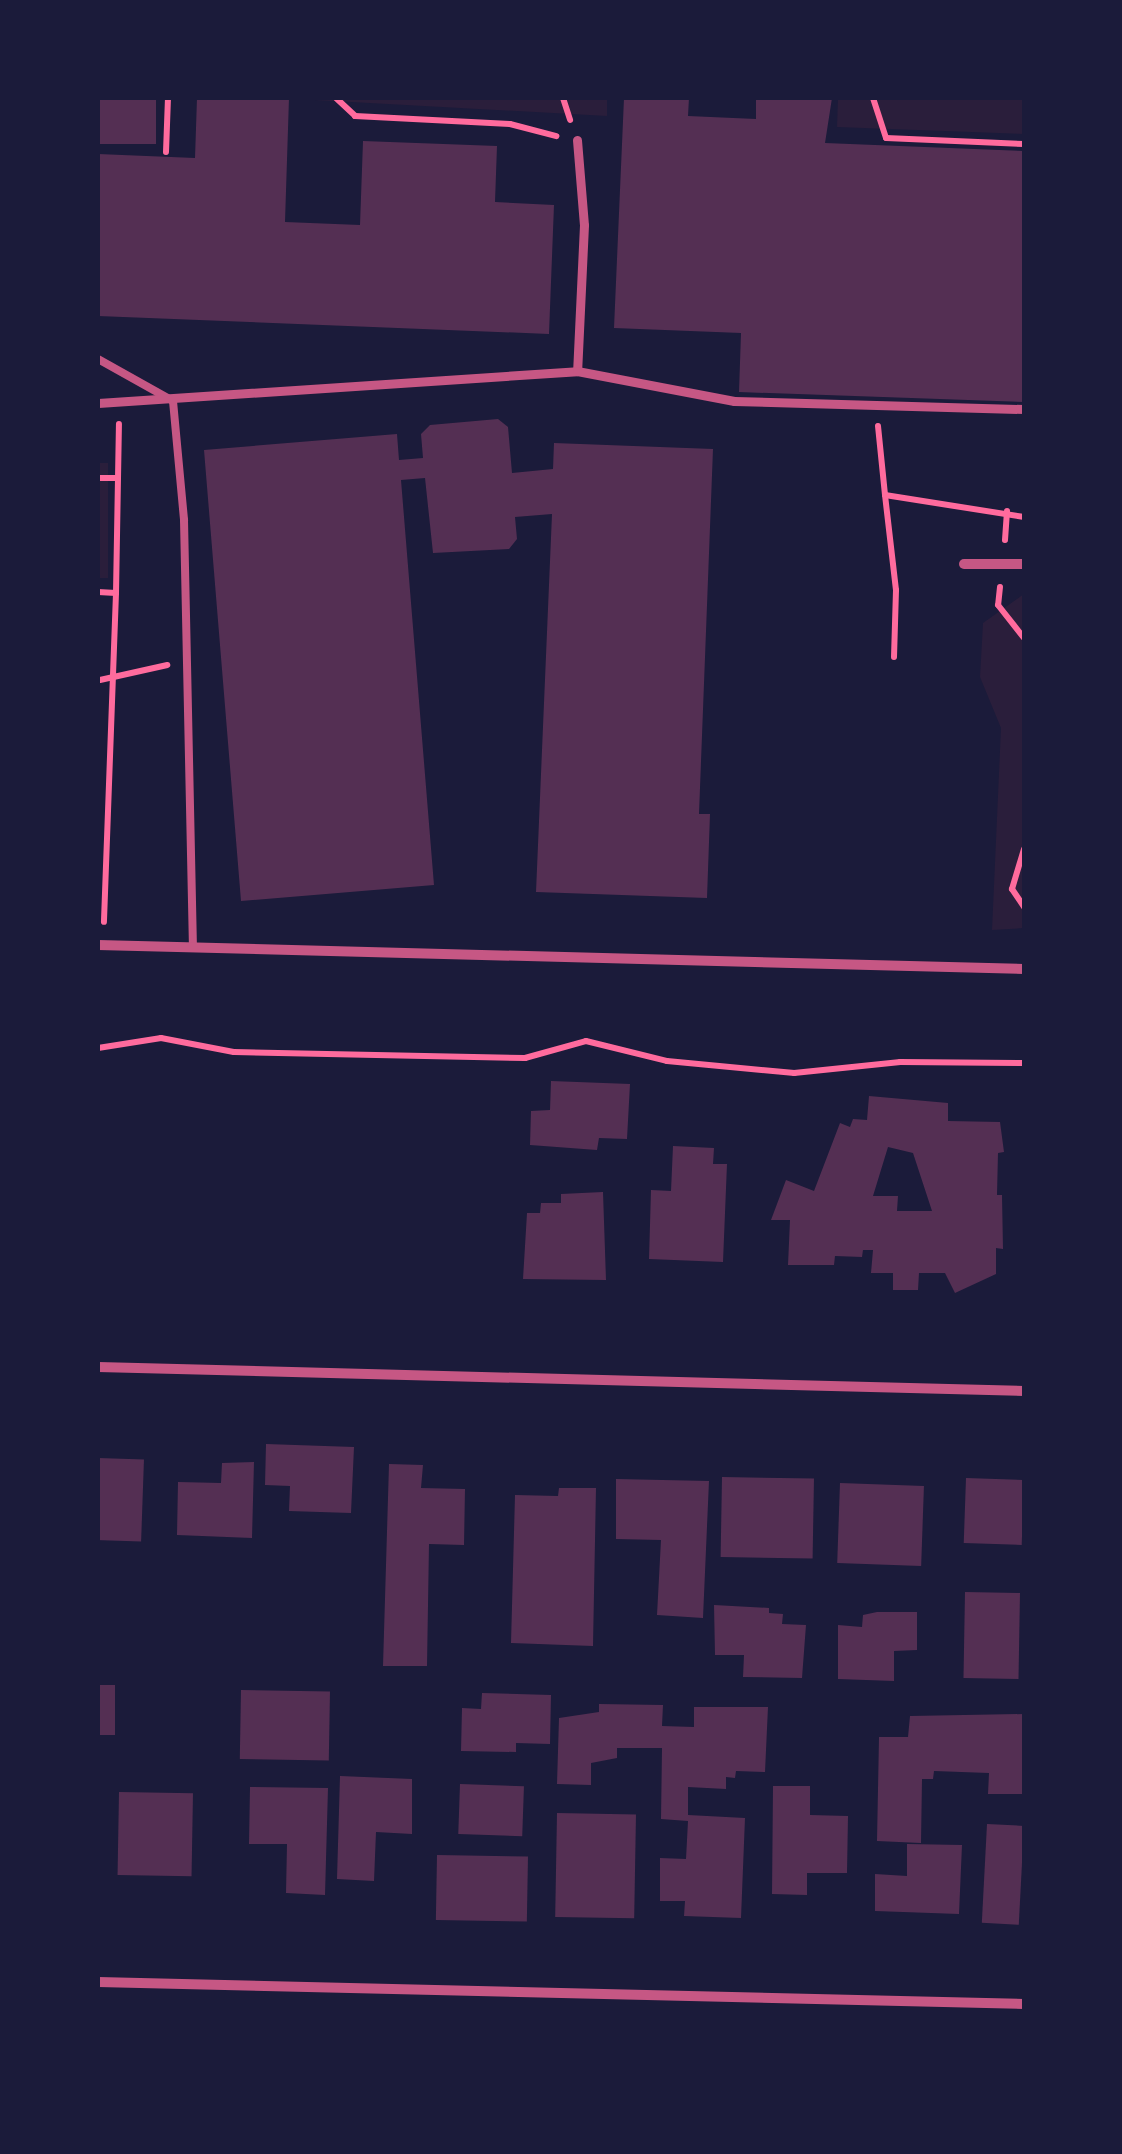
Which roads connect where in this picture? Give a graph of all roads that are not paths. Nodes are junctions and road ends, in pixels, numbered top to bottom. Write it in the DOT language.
graph roads {
  1 [pos="577,140"];
  2 [pos="98,359"];
  3 [pos="578,371"];
  4 [pos="174,402"];
  5 [pos="98,403"];
  6 [pos="1024,409"];
  7 [pos="964,564"];
  8 [pos="1024,564"];
  9 [pos="100,945"];
  10 [pos="193,947"];
  11 [pos="1024,969"];
  12 [pos="98,1366"];
  13 [pos="1024,1391"];
  14 [pos="98,1982"];
  15 [pos="1024,2004"];
  1 -- 3 [label="street"];
  2 -- 4 [label="lane"];
  3 -- 4 [label="street"];
  3 -- 6 [label="street"];
  4 -- 5 [label="street"];
  4 -- 10 [label="lane"];
  7 -- 8 [label="street"];
  9 -- 10 [label="street"];
  10 -- 11 [label="street"];
  12 -- 13 [label="street"];
  14 -- 15 [label="street"];
}
